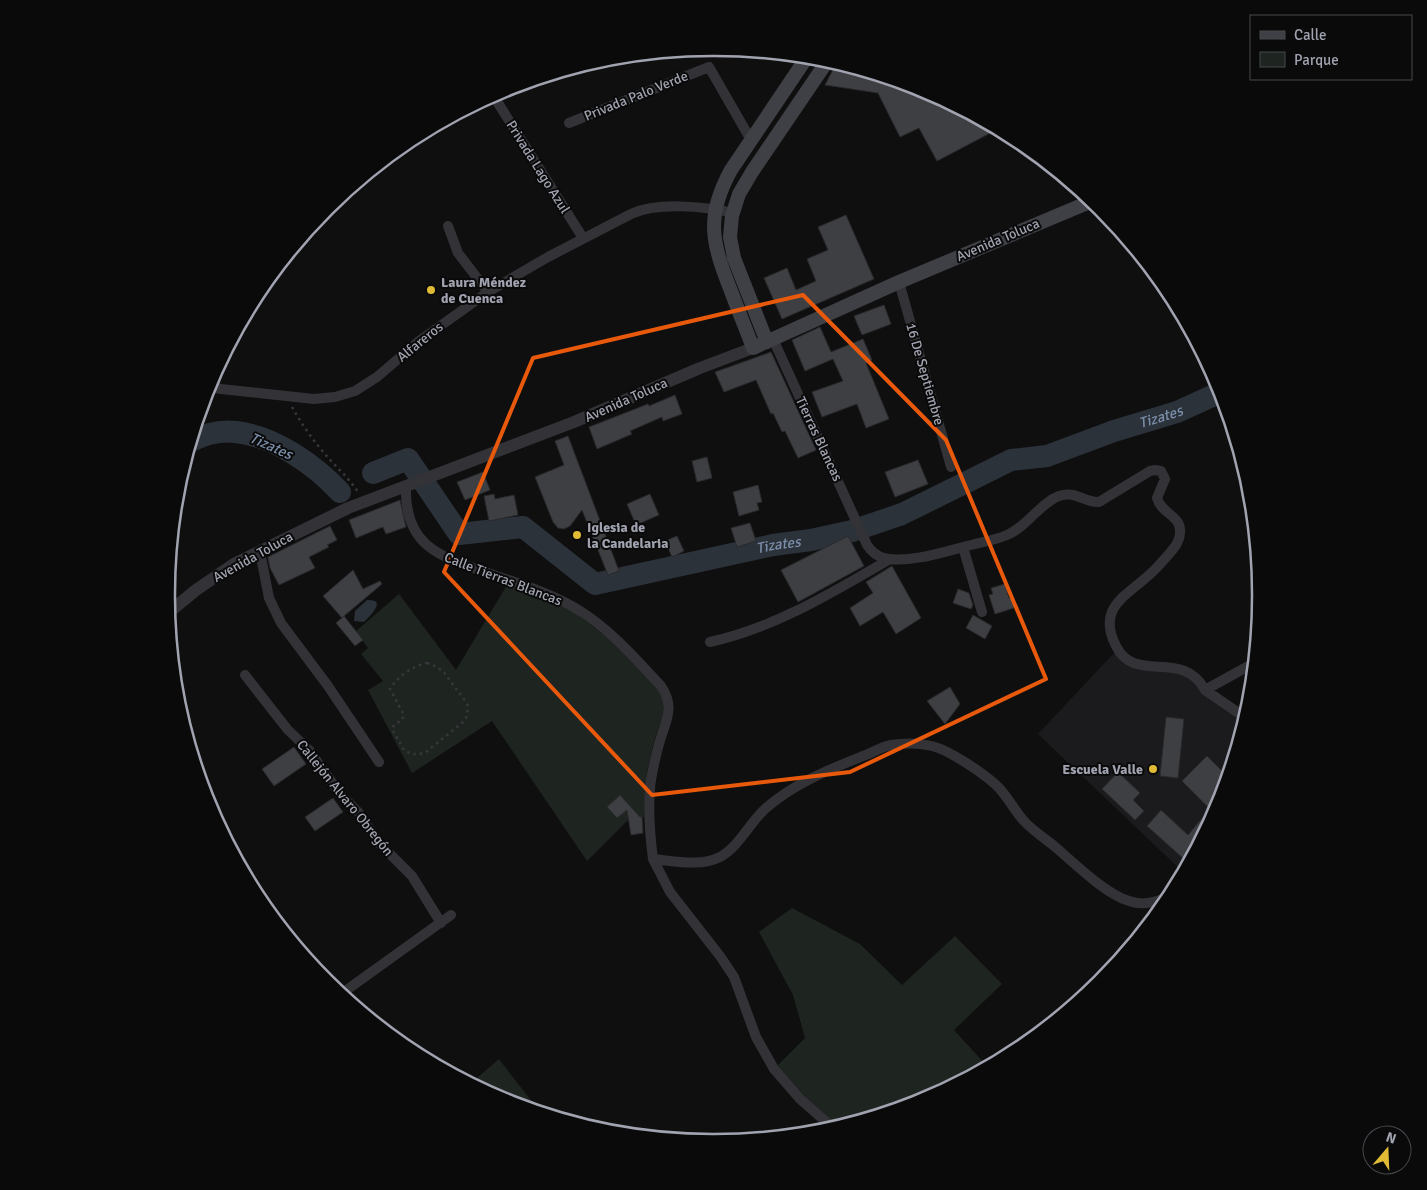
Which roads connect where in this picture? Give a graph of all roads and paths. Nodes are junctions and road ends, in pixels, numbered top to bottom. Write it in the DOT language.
graph roads {
  1 [pos="802,64"];
  2 [pos="823,68"];
  3 [pos="497,102"];
  4 [pos="569,123"];
  5 [pos="751,140"];
  6 [pos="1083,204"];
  7 [pos="716,209"];
  8 [pos="733,213"];
  9 [pos="448,226"];
  10 [pos="583,238"];
  11 [pos="899,282"];
  12 [pos="488,292"];
  13 [pos="770,340"];
  14 [pos="753,348"];
  15 [pos="216,388"];
  16 [pos="291,396"];
  17 [pos="951,466"];
  18 [pos="350,480"];
  19 [pos="406,486"];
  20 [pos="963,547"];
  21 [pos="260,552"];
  22 [pos="890,559"];
  23 [pos="175,607"];
  24 [pos="982,612"];
  25 [pos="710,642"];
  26 [pos="1248,667"];
  27 [pos="411,670"];
  28 [pos="245,675"];
  29 [pos="1206,690"];
  30 [pos="1239,713"];
  31 [pos="379,762"];
  32 [pos="654,858"];
  33 [pos="1156,901"];
  34 [pos="451,915"];
  35 [pos="441,923"];
  36 [pos="347,990"];
  37 [pos="826,1121"];
  1 -- 5 [label="main road"];
  2 -- 8 [label="main road"];
  3 -- 10 [label="street, Privada Lago Azul"];
  4 -- 5 [label="street, Privada Palo Verde"];
  5 -- 7 [label="main road"];
  6 -- 11 [label="main road, Avenida Toluca"];
  7 -- 8 [label="street, Alfareros"];
  7 -- 10 [label="street, Alfareros"];
  7 -- 14 [label="main road"];
  8 -- 13 [label="main road"];
  9 -- 12 [label="street"];
  10 -- 12 [label="street, Alfareros"];
  11 -- 13 [label="main road, Avenida Toluca"];
  11 -- 17 [label="street, 16 De Septiembre"];
  12 -- 16 [label="street, Alfareros"];
  13 -- 14 [label="main road, Avenida Toluca"];
  13 -- 22 [label="street, Tierras Blancas"];
  14 -- 19 [label="street, Avenida Toluca"];
  15 -- 16 [label="street, Alfareros"];
  16 -- 18 [label="path"];
  19 -- 21 [label="street, Avenida Toluca"];
  19 -- 32 [label="street, Calle Tierras Blancas"];
  20 -- 22 [label="street"];
  20 -- 24 [label="street"];
  20 -- 29 [label="street"];
  21 -- 23 [label="street, Avenida Toluca"];
  21 -- 31 [label="street"];
  22 -- 25 [label="street"];
  26 -- 29 [label="street"];
  27 -- 27 [label="path"];
  28 -- 35 [label="street, Callejón Alvaro Obregón"];
  29 -- 30 [label="street"];
  32 -- 33 [label="street"];
  32 -- 37 [label="street, Calle Tierras Blancas"];
  34 -- 35 [label="street"];
  35 -- 36 [label="street"];
}
